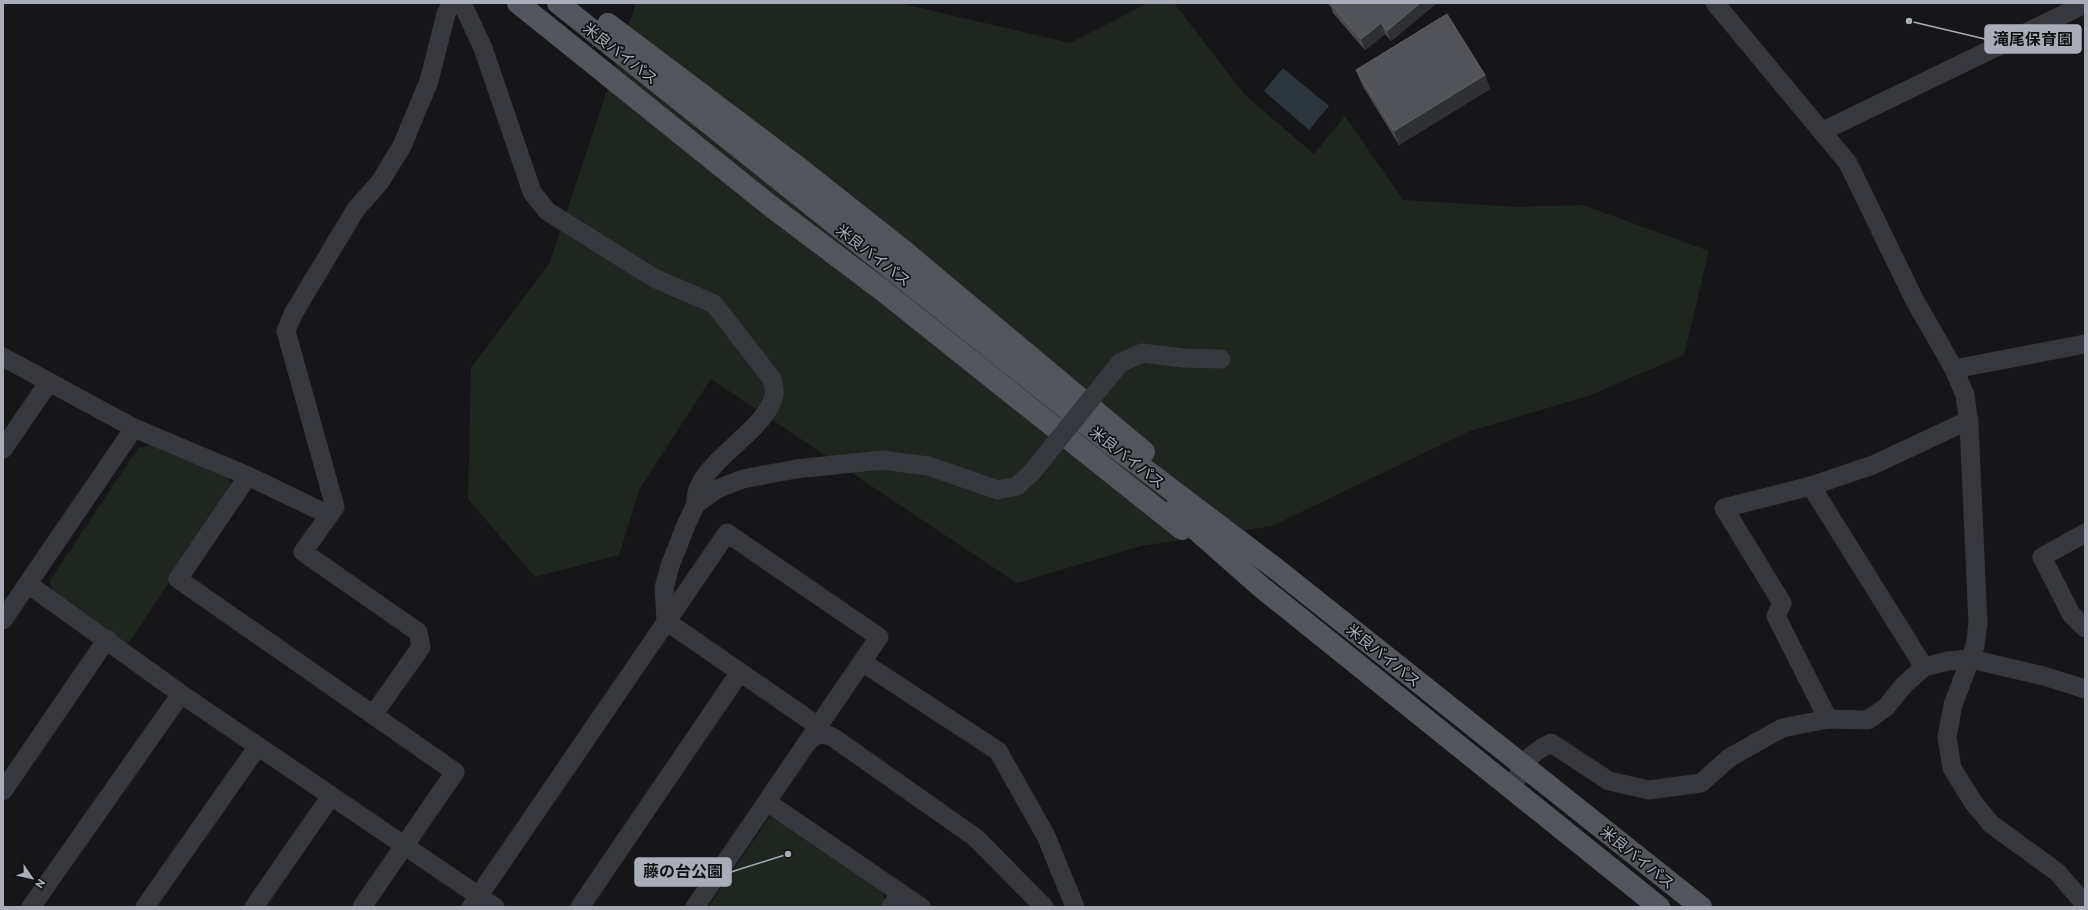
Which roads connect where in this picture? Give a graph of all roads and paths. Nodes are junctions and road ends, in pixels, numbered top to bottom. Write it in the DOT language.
graph roads {
  1 [pos="452,3"];
  2 [pos="462,3"];
  3 [pos="518,3"];
  4 [pos="541,3"];
  5 [pos="558,3"];
  6 [pos="580,3"];
  7 [pos="1715,3"];
  8 [pos="2085,4"];
  9 [pos="1824,131"];
  10 [pos="2085,344"];
  11 [pos="3,357"];
  12 [pos="1221,358"];
  13 [pos="1954,369"];
  14 [pos="49,382"];
  15 [pos="1969,420"];
  16 [pos="134,428"];
  17 [pos="3,449"];
  18 [pos="248,476"];
  19 [pos="1811,486"];
  20 [pos="696,504"];
  21 [pos="329,515"];
  22 [pos="2085,533"];
  23 [pos="1275,568"];
  24 [pos="28,584"];
  25 [pos="1261,587"];
  26 [pos="2082,619"];
  27 [pos="3,620"];
  28 [pos="666,621"];
  29 [pos="107,639"];
  30 [pos="1971,659"];
  31 [pos="862,662"];
  32 [pos="1924,667"];
  33 [pos="740,672"];
  34 [pos="2085,689"];
  35 [pos="181,694"];
  36 [pos="373,715"];
  37 [pos="1828,719"];
  38 [pos="818,726"];
  39 [pos="258,746"];
  40 [pos="803,748"];
  41 [pos="1523,766"];
  42 [pos="1512,789"];
  43 [pos="3,791"];
  44 [pos="331,796"];
  45 [pos="767,802"];
  46 [pos="404,845"];
  47 [pos="896,900"];
  48 [pos="474,901"];
  49 [pos="2085,904"];
  50 [pos="31,907"];
  51 [pos="145,907"];
  52 [pos="254,907"];
  53 [pos="362,907"];
  54 [pos="495,907"];
  55 [pos="580,907"];
  56 [pos="695,907"];
  57 [pos="921,907"];
  58 [pos="1044,907"];
  59 [pos="1075,907"];
  60 [pos="1659,907"];
  61 [pos="1701,907"];
  1 -- 21 [label="street"];
  2 -- 20 [label="street"];
  3 -- 25 [label="main road"];
  4 -- 25 [label="main road, 米良バイパス"];
  5 -- 23 [label="main road, 米良バイパス"];
  6 -- 23 [label="main road"];
  7 -- 9 [label="street"];
  8 -- 9 [label="street"];
  9 -- 13 [label="street"];
  10 -- 13 [label="street"];
  11 -- 14 [label="street"];
  12 -- 20 [label="street, bridge"];
  13 -- 15 [label="street"];
  14 -- 16 [label="street"];
  14 -- 17 [label="street"];
  15 -- 19 [label="street"];
  15 -- 30 [label="street"];
  16 -- 18 [label="street"];
  16 -- 24 [label="street"];
  18 -- 21 [label="street"];
  18 -- 36 [label="street"];
  19 -- 32 [label="street"];
  19 -- 37 [label="street"];
  20 -- 28 [label="street"];
  21 -- 36 [label="street"];
  22 -- 26 [label="street"];
  23 -- 41 [label="main road, 米良バイパス"];
  24 -- 27 [label="street"];
  24 -- 29 [label="street"];
  25 -- 42 [label="main road, 米良バイパス"];
  28 -- 31 [label="street"];
  28 -- 33 [label="street"];
  28 -- 48 [label="street"];
  29 -- 35 [label="street"];
  29 -- 43 [label="street"];
  30 -- 32 [label="street"];
  30 -- 34 [label="street"];
  30 -- 49 [label="street"];
  31 -- 38 [label="street"];
  31 -- 59 [label="street"];
  32 -- 37 [label="street"];
  33 -- 38 [label="street"];
  33 -- 55 [label="street"];
  35 -- 39 [label="street"];
  35 -- 50 [label="street"];
  36 -- 46 [label="street"];
  37 -- 41 [label="street"];
  38 -- 40 [label="street"];
  39 -- 44 [label="street"];
  39 -- 51 [label="street"];
  40 -- 45 [label="street"];
  40 -- 58 [label="street"];
  41 -- 42 [label="street"];
  41 -- 61 [label="main road, 米良バイパス"];
  42 -- 60 [label="main road, 米良バイパス"];
  44 -- 46 [label="street"];
  44 -- 52 [label="street"];
  45 -- 47 [label="street"];
  45 -- 56 [label="street"];
  46 -- 48 [label="street"];
  46 -- 53 [label="street"];
  47 -- 57 [label="street"];
  48 -- 54 [label="street"];
}
